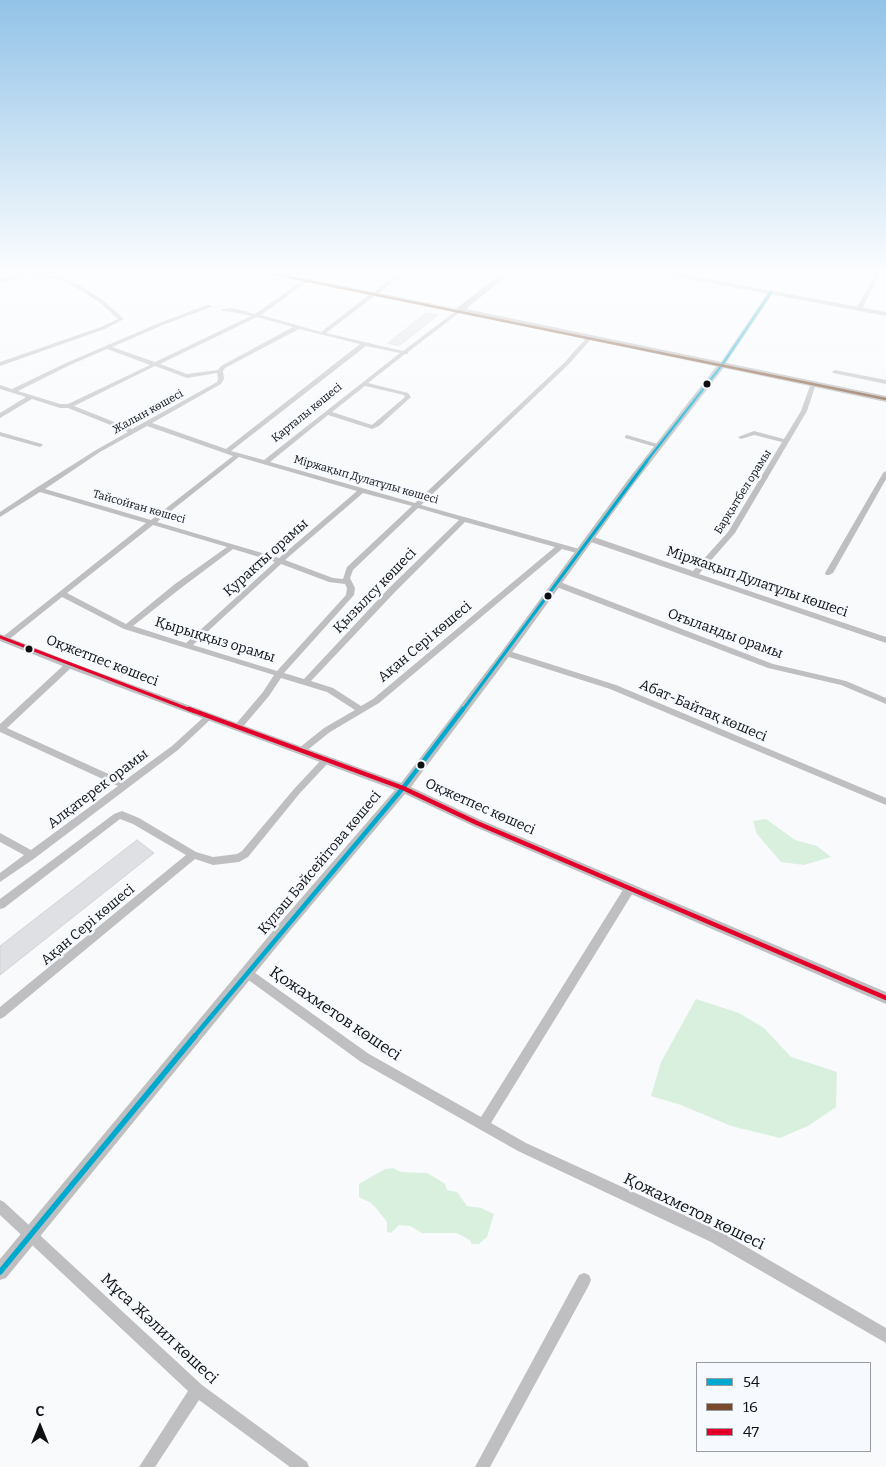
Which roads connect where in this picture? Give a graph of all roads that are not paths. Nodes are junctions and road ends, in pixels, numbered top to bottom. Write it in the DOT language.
graph roads {
  1 [pos="64,341"];
  2 [pos="121,341"];
  3 [pos="202,341"];
  4 [pos="271,341"];
  5 [pos="353,341"];
  6 [pos="420,341"];
  7 [pos="586,341"];
  8 [pos="606,341"];
  9 [pos="738,341"];
  10 [pos="364,344"];
  11 [pos="107,347"];
  12 [pos="406,353"];
  13 [pos="0,364"];
  14 [pos="155,365"];
  15 [pos="722,365"];
  16 [pos="220,371"];
  17 [pos="835,372"];
  18 [pos="886,382"];
  19 [pos="364,384"];
  20 [pos="813,384"];
  21 [pos="0,387"];
  22 [pos="13,391"];
  23 [pos="31,396"];
  24 [pos="886,400"];
  25 [pos="69,406"];
  26 [pos="327,413"];
  27 [pos="0,416"];
  28 [pos="148,424"];
  29 [pos="134,432"];
  30 [pos="0,434"];
  31 [pos="627,437"];
  32 [pos="741,437"];
  33 [pos="786,441"];
  34 [pos="40,446"];
  35 [pos="660,446"];
  36 [pos="227,451"];
  37 [pos="238,455"];
  38 [pos="265,463"];
  39 [pos="886,473"];
  40 [pos="38,489"];
  41 [pos="362,490"];
  42 [pos="414,506"];
  43 [pos="0,515"];
  44 [pos="464,519"];
  45 [pos="152,521"];
  46 [pos="590,538"];
  47 [pos="232,547"];
  48 [pos="560,547"];
  49 [pos="580,552"];
  50 [pos="280,561"];
  51 [pos="829,573"];
  52 [pos="695,574"];
  53 [pos="557,584"];
  54 [pos="349,585"];
  55 [pos="62,594"];
  56 [pos="127,627"];
  57 [pos="1,639"];
  58 [pos="886,640"];
  59 [pos="187,646"];
  60 [pos="506,653"];
  61 [pos="69,665"];
  62 [pos="280,674"];
  63 [pos="306,682"];
  64 [pos="886,701"];
  65 [pos="361,710"];
  66 [pos="209,717"];
  67 [pos="238,727"];
  68 [pos="0,728"];
  69 [pos="302,750"];
  70 [pos="327,759"];
  71 [pos="125,785"];
  72 [pos="403,788"];
  73 [pos="886,802"];
  74 [pos="0,837"];
  75 [pos="32,854"];
  76 [pos="193,855"];
  77 [pos="0,878"];
  78 [pos="630,888"];
  79 [pos="0,905"];
  80 [pos="247,973"];
  81 [pos="886,998"];
  82 [pos="0,1014"];
  83 [pos="483,1125"];
  84 [pos="0,1206"];
  85 [pos="31,1234"];
  86 [pos="0,1272"];
  87 [pos="584,1280"];
  88 [pos="886,1336"];
  89 [pos="197,1390"];
  90 [pos="146,1467"];
  91 [pos="302,1467"];
  92 [pos="482,1467"];
  1 -- 13 [label="street"];
  2 -- 11 [label="street"];
  3 -- 14 [label="street"];
  4 -- 16 [label="street, Жалын көшесі"];
  5 -- 10 [label="street"];
  6 -- 12 [label="street, Қарталы көшесі"];
  7 -- 42 [label="street"];
  8 -- 15 [label="main road"];
  9 -- 15 [label="street, Күләш Бәйсейітова көшесі"];
  10 -- 12 [label="street"];
  10 -- 36 [label="street"];
  11 -- 14 [label="street"];
  11 -- 22 [label="street"];
  12 -- 19 [label="street, Қарталы көшесі"];
  14 -- 16 [label="street"];
  14 -- 25 [label="street"];
  15 -- 20 [label="main road"];
  15 -- 35 [label="street, Күләш Бәйсейітова көшесі"];
  16 -- 28 [label="street, Жалын көшесі"];
  17 -- 18 [label="street"];
  19 -- 26 [label="street, Қарталы көшесі"];
  19 -- 26 [label="street"];
  20 -- 24 [label="main road"];
  20 -- 33 [label="street, Барқытбел орамы"];
  21 -- 22 [label="street"];
  22 -- 23 [label="street"];
  23 -- 25 [label="street"];
  23 -- 27 [label="street"];
  25 -- 29 [label="street"];
  26 -- 38 [label="street, Қарталы көшесі"];
  28 -- 29 [label="street, Жалын көшесі"];
  28 -- 36 [label="street, Міржақып Дулатұлы көшесі"];
  29 -- 40 [label="street, Жалын көшесі"];
  30 -- 34 [label="street"];
  31 -- 35 [label="street"];
  32 -- 33 [label="street, Барқытбел орамы"];
  33 -- 52 [label="street, Барқытбел орамы"];
  35 -- 46 [label="street, Күләш Бәйсейітова көшесі"];
  36 -- 37 [label="street, Міржақып Дулатұлы көшесі"];
  37 -- 38 [label="street, Міржақып Дулатұлы көшесі"];
  37 -- 45 [label="street"];
  38 -- 41 [label="street, Міржақып Дулатұлы көшесі"];
  39 -- 51 [label="street"];
  40 -- 43 [label="street, Жалын көшесі"];
  40 -- 45 [label="street, Тайсойған көшесі"];
  41 -- 42 [label="street, Міржақып Дулатұлы көшесі"];
  41 -- 50 [label="street, Қуракты орамы"];
  42 -- 44 [label="street, Міржақып Дулатұлы көшесі"];
  42 -- 54 [label="street"];
  44 -- 48 [label="street, Міржақып Дулатұлы көшесі"];
  44 -- 63 [label="street, Қызылсу көшесі"];
  45 -- 47 [label="street, Тайсойған көшесі"];
  45 -- 55 [label="street"];
  46 -- 49 [label="street, Күләш Бәйсейітова көшесі"];
  46 -- 52 [label="street, Міржақып Дулатұлы көшесі"];
  47 -- 50 [label="street, Тайсойған көшесі"];
  47 -- 56 [label="street"];
  48 -- 49 [label="street, Міржақып Дулатұлы көшесі"];
  48 -- 65 [label="street, Ақан Сері көшесі"];
  49 -- 53 [label="street, Күләш Бәйсейітова көшесі"];
  50 -- 54 [label="street, Тайсойған көшесі"];
  50 -- 59 [label="street, Қуракты орамы"];
  52 -- 58 [label="street, Міржақып Дулатұлы көшесі"];
  53 -- 60 [label="street, Күләш Бәйсейітова көшесі"];
  53 -- 64 [label="street, Оғыланды орамы"];
  54 -- 62 [label="street"];
  55 -- 56 [label="street, Қырыққыз орамы"];
  55 -- 57 [label="street"];
  56 -- 59 [label="street, Қырыққыз орамы"];
  57 -- 61 [label="street, Оқжетпес көшесі"];
  59 -- 62 [label="street, Қырыққыз орамы"];
  60 -- 72 [label="street, Күләш Бәйсейітова көшесі"];
  60 -- 73 [label="street, Абат-Байтақ көшесі"];
  61 -- 66 [label="street, Оқжетпес көшесі"];
  61 -- 68 [label="street"];
  62 -- 63 [label="street, Қырыққыз орамы"];
  62 -- 67 [label="street"];
  63 -- 65 [label="street, Қырыққыз орамы"];
  65 -- 69 [label="street, Ақан Сері көшесі"];
  66 -- 67 [label="street, Оқжетпес көшесі"];
  66 -- 71 [label="street, Алқатерек орамы"];
  67 -- 69 [label="street, Оқжетпес көшесі"];
  68 -- 71 [label="street"];
  69 -- 70 [label="street, Оқжетпес көшесі"];
  70 -- 72 [label="street, Оқжетпес көшесі"];
  70 -- 76 [label="street"];
  71 -- 75 [label="street, Алқатерек орамы"];
  72 -- 78 [label="street, Оқжетпес көшесі"];
  72 -- 80 [label="street, Күләш Бәйсейітова көшесі"];
  74 -- 75 [label="street"];
  75 -- 77 [label="street, Алқатерек орамы"];
  76 -- 79 [label="street"];
  76 -- 82 [label="street, Ақан Сері көшесі"];
  78 -- 81 [label="street, Оқжетпес көшесі"];
  78 -- 83 [label="street"];
  80 -- 83 [label="street, Қожахметов көшесі"];
  80 -- 85 [label="street, Күләш Бәйсейітова көшесі"];
  83 -- 88 [label="street, Қожахметов көшесі"];
  84 -- 85 [label="street, Мұса Жәлил көшесі"];
  85 -- 86 [label="street, Күләш Бәйсейітова көшесі"];
  85 -- 89 [label="street, Мұса Жәлил көшесі"];
  87 -- 92 [label="street"];
  89 -- 90 [label="street"];
  89 -- 91 [label="street, Мұса Жәлил көшесі"];
}
